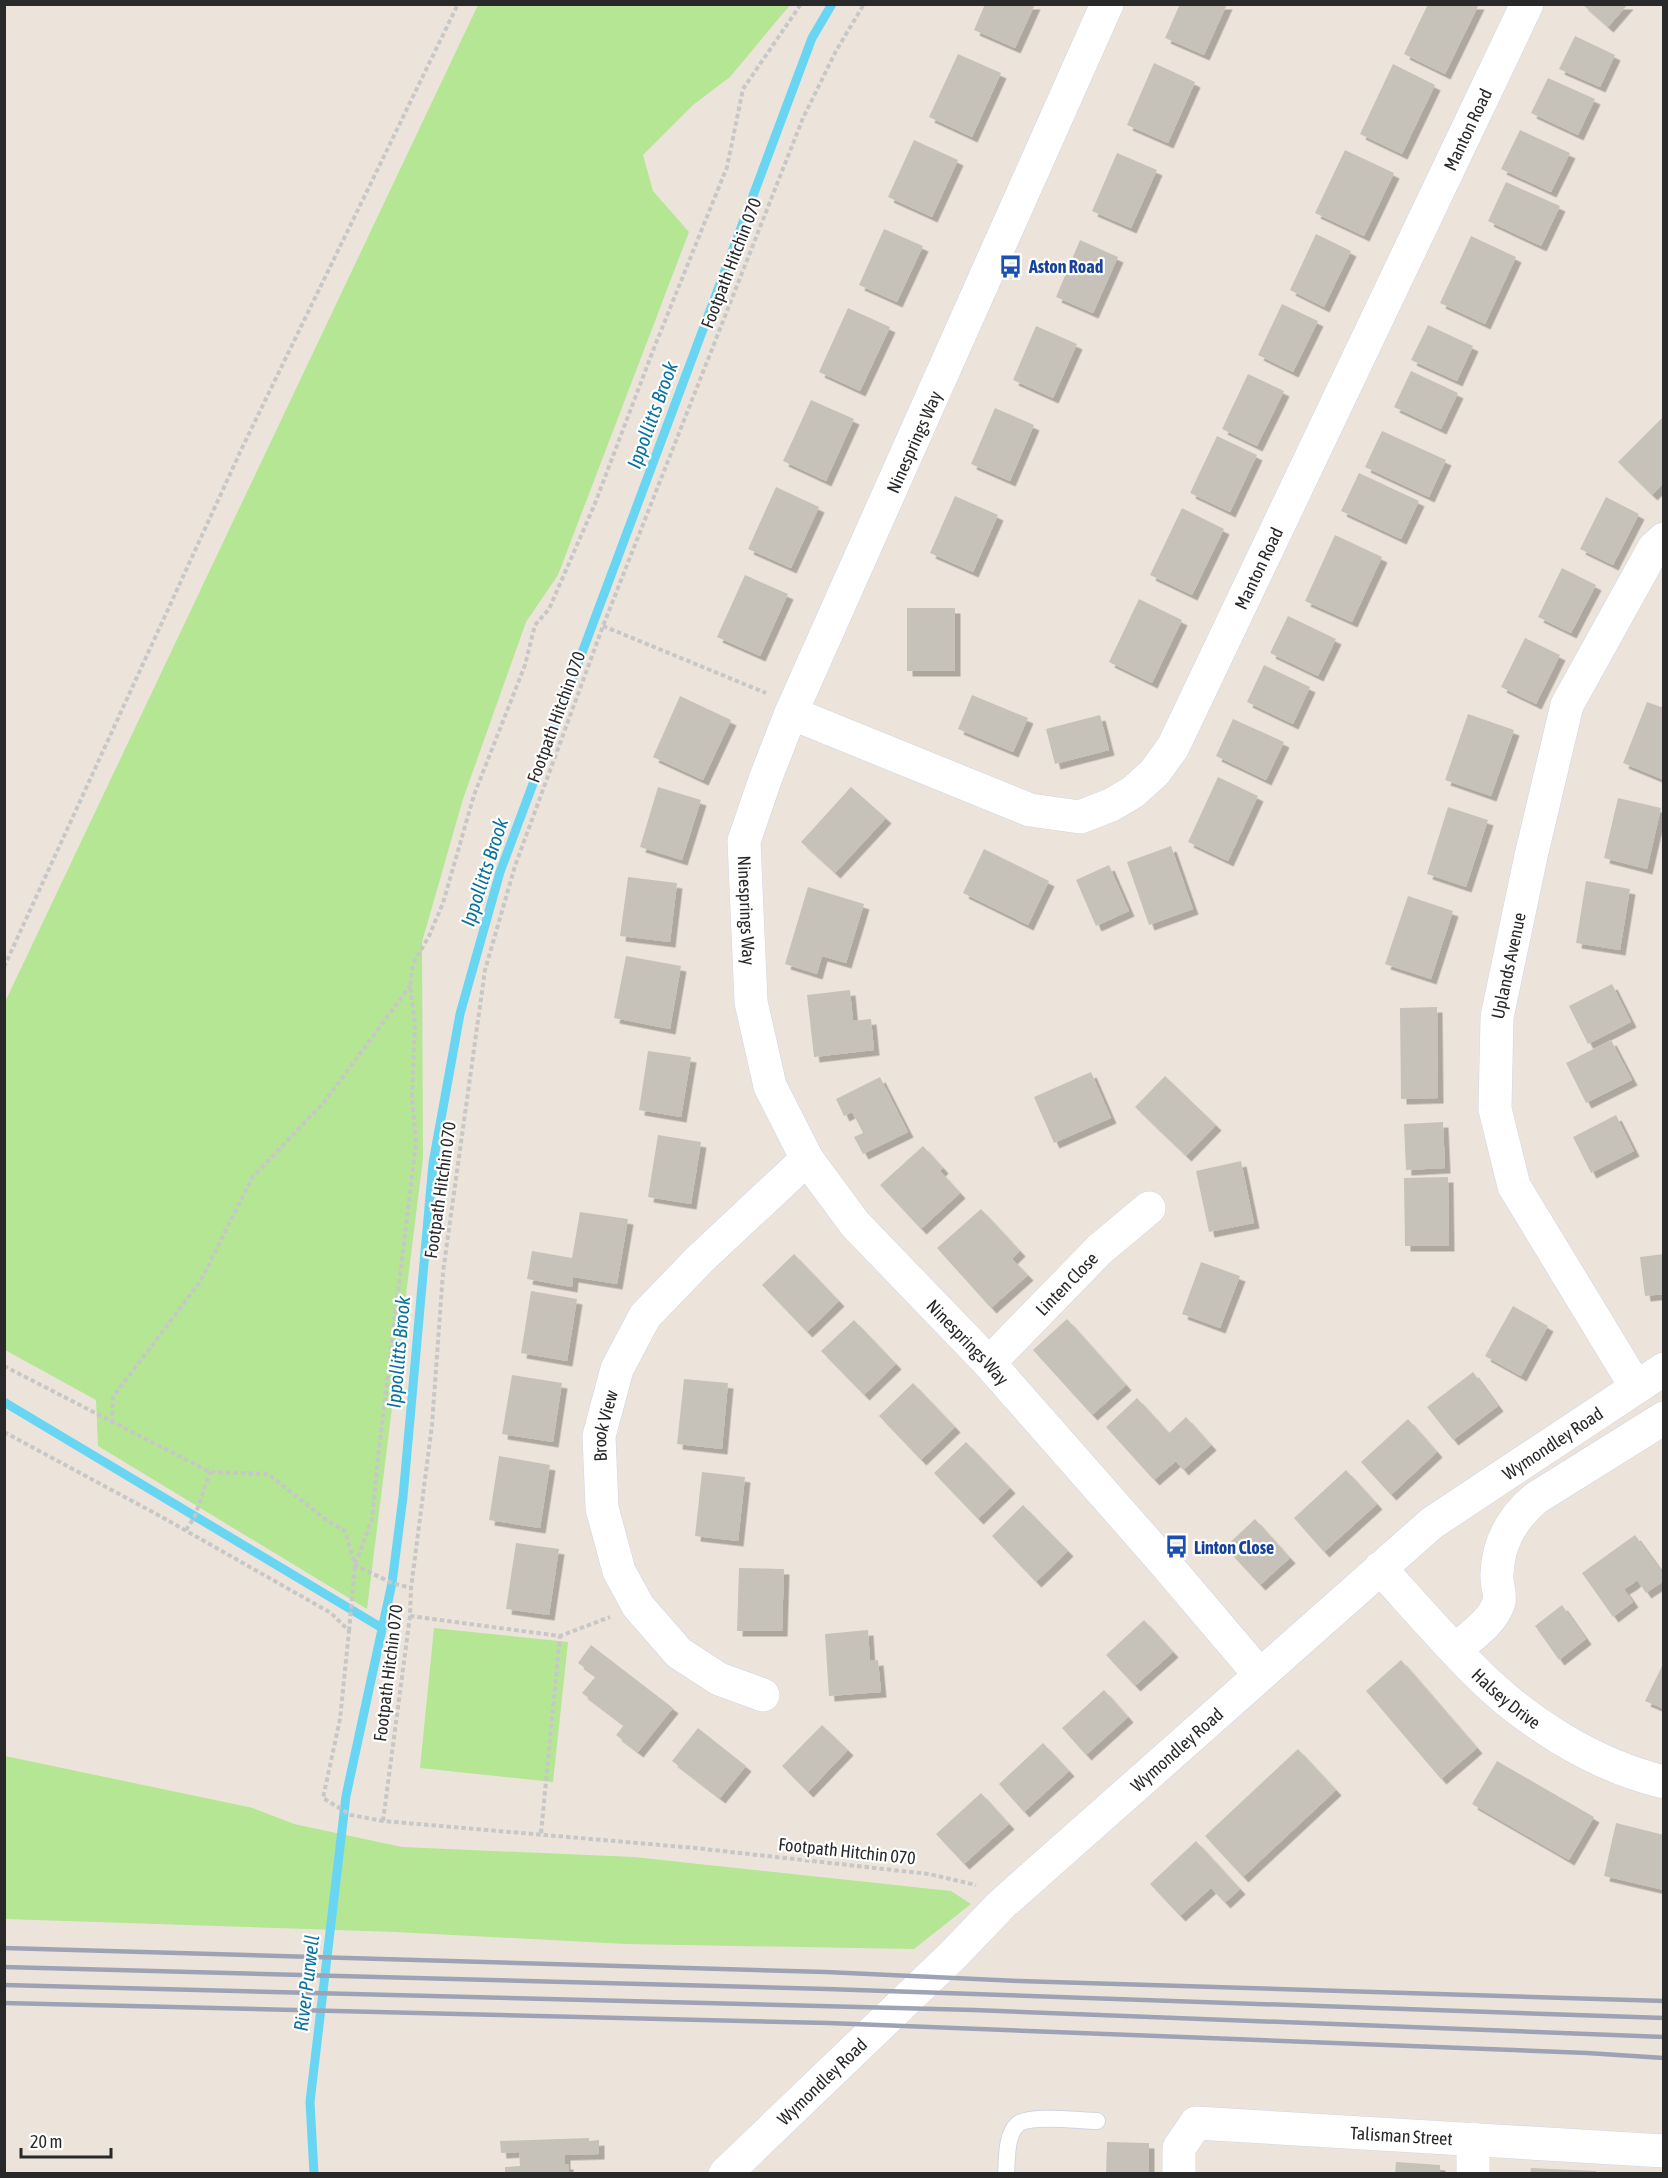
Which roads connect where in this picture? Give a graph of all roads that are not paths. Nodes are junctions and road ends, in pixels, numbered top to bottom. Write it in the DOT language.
graph roads {
  1 [pos="1107,4"];
  2 [pos="1527,4"];
  3 [pos="1664,539"];
  4 [pos="794,709"];
  5 [pos="807,1159"];
  6 [pos="1149,1208"];
  7 [pos="989,1363"];
  8 [pos="1664,1369"];
  9 [pos="1636,1387"];
  10 [pos="1664,1418"];
  11 [pos="1380,1568"];
  12 [pos="1455,1650"];
  13 [pos="1260,1675"];
  14 [pos="763,1695"];
  15 [pos="1664,1782"];
  16 [pos="1097,2121"];
  17 [pos="1473,2139"];
  18 [pos="1664,2151"];
  19 [pos="725,2174"];
  20 [pos="1006,2174"];
  21 [pos="1179,2174"];
  22 [pos="1473,2174"];
  1 -- 4 [label="street, Ninesprings Way"];
  2 -- 4 [label="street, Manton Road"];
  3 -- 9 [label="street, Uplands Avenue"];
  4 -- 5 [label="street, Ninesprings Way"];
  5 -- 7 [label="street, Ninesprings Way"];
  5 -- 14 [label="street, Brook View"];
  6 -- 7 [label="street, Linten Close"];
  7 -- 13 [label="street, Ninesprings Way"];
  8 -- 9 [label="street, Wymondley Road"];
  9 -- 11 [label="street, Wymondley Road"];
  10 -- 12 [label="street, Wymondley Road"];
  11 -- 12 [label="street, Halsey Drive"];
  11 -- 13 [label="street, Wymondley Road"];
  12 -- 15 [label="street, Halsey Drive"];
  13 -- 19 [label="street, Wymondley Road"];
  16 -- 20 [label="lane"];
  17 -- 18 [label="street, Talisman Street"];
  17 -- 21 [label="street, Talisman Street"];
  17 -- 22 [label="street"];
}
